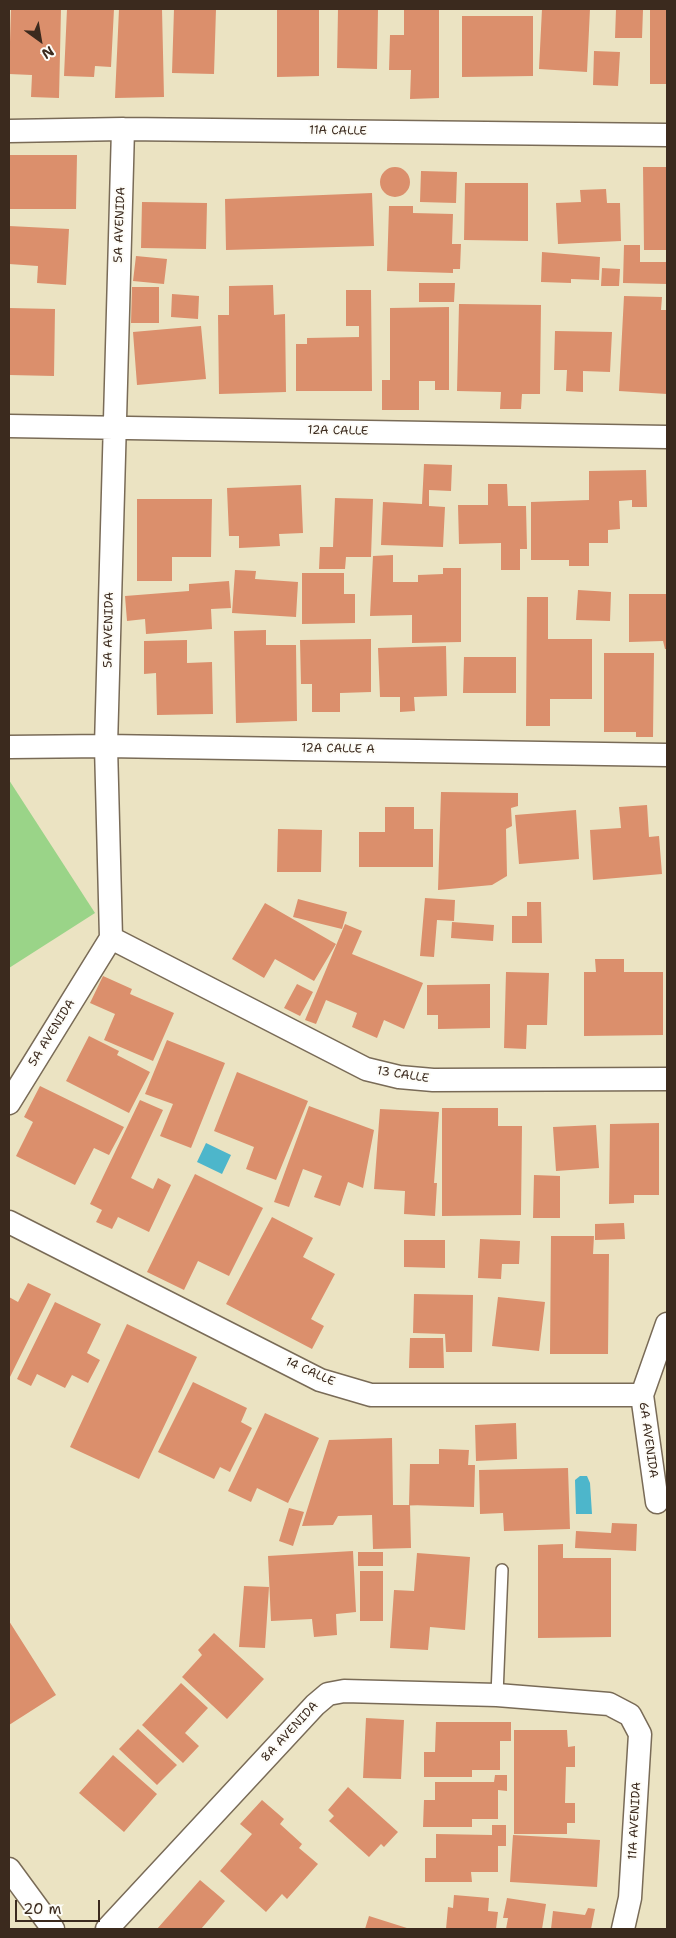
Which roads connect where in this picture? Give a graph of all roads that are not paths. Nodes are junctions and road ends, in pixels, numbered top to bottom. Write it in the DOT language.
graph roads {
  1 [pos="123,129"];
  2 [pos="9,131"];
  3 [pos="667,135"];
  4 [pos="9,426"];
  5 [pos="114,427"];
  6 [pos="667,437"];
  7 [pos="106,746"];
  8 [pos="9,747"];
  9 [pos="667,755"];
  10 [pos="111,938"];
  11 [pos="667,1079"];
  12 [pos="9,1103"];
  13 [pos="9,1222"];
  14 [pos="667,1324"];
  15 [pos="642,1396"];
  16 [pos="657,1502"];
  17 [pos="502,1570"];
  18 [pos="497,1695"];
  19 [pos="630,1715"];
  20 [pos="9,1869"];
  21 [pos="53,1929"];
  22 [pos="107,1929"];
  23 [pos="623,1929"];
  1 -- 2 [label="street, 11A CALLE"];
  1 -- 3 [label="street, 11A CALLE"];
  1 -- 5 [label="street, 5A AVENIDA"];
  4 -- 5 [label="street, 12A CALLE"];
  5 -- 6 [label="street, 12A CALLE"];
  5 -- 7 [label="street, 5A AVENIDA"];
  7 -- 8 [label="street, 12A CALLE A"];
  7 -- 9 [label="street, 12A CALLE A"];
  7 -- 10 [label="street, 5A AVENIDA"];
  10 -- 11 [label="street, 13 CALLE"];
  10 -- 12 [label="street, 5A AVENIDA"];
  13 -- 15 [label="street, 14 CALLE"];
  14 -- 15 [label="street, 6A AVENIDA"];
  15 -- 16 [label="street, 6A AVENIDA"];
  17 -- 18 [label="lane"];
  18 -- 19 [label="street, 8A AVENIDA"];
  18 -- 22 [label="street, 8A AVENIDA"];
  19 -- 23 [label="street, 11A AVENIDA"];
  20 -- 21 [label="street"];
}
